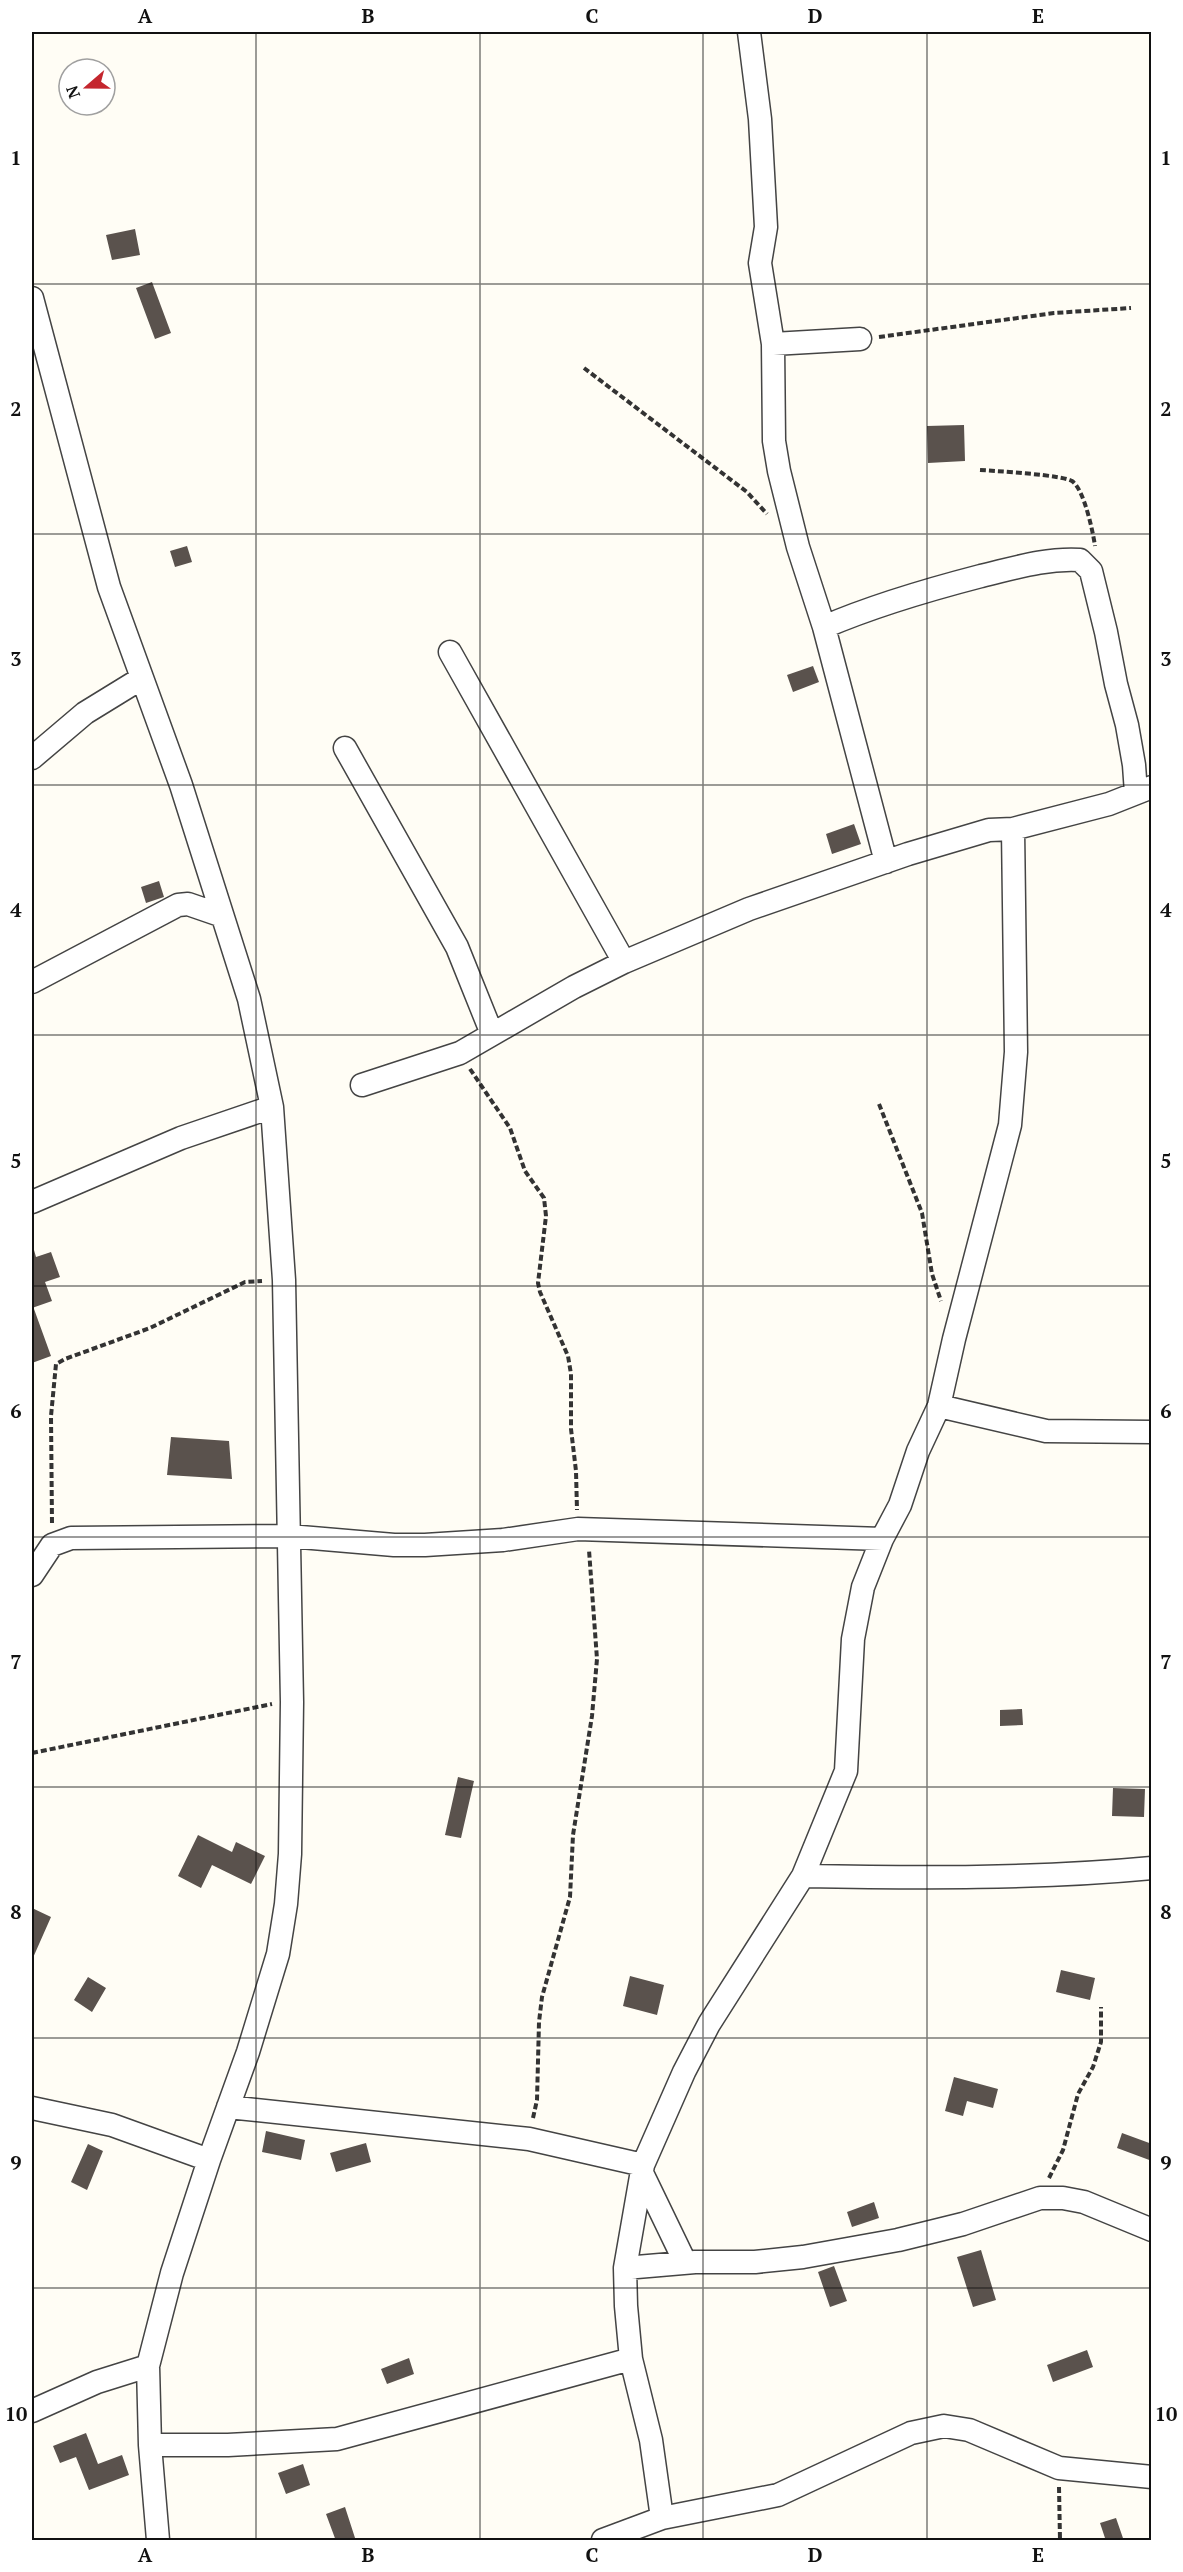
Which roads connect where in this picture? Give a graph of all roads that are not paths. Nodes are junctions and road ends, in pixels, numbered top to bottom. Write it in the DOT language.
graph roads {
  1 [pos="749,32"];
  2 [pos="32,298"];
  3 [pos="860,339"];
  4 [pos="773,344"];
  5 [pos="824,627"];
  6 [pos="450,652"];
  7 [pos="142,678"];
  8 [pos="345,748"];
  9 [pos="32,758"];
  10 [pos="1144,790"];
  11 [pos="1013,830"];
  12 [pos="886,862"];
  13 [pos="220,915"];
  14 [pos="624,962"];
  15 [pos="32,982"];
  16 [pos="492,1034"];
  17 [pos="362,1085"];
  18 [pos="272,1107"];
  19 [pos="32,1202"];
  20 [pos="939,1406"];
  21 [pos="1152,1432"];
  22 [pos="289,1536"];
  23 [pos="882,1539"];
  24 [pos="32,1575"];
  25 [pos="1152,1868"];
  26 [pos="803,1876"];
  27 [pos="228,2107"];
  28 [pos="32,2108"];
  29 [pos="209,2160"];
  30 [pos="643,2169"];
  31 [pos="1150,2228"];
  32 [pos="685,2262"];
  33 [pos="625,2268"];
  34 [pos="631,2359"];
  35 [pos="148,2366"];
  36 [pos="32,2411"];
  37 [pos="150,2445"];
  38 [pos="1152,2477"];
  39 [pos="662,2518"];
  40 [pos="158,2541"];
  41 [pos="603,2541"];
  1 -- 4 [label="street"];
  2 -- 7 [label="street"];
  3 -- 4 [label="street"];
  4 -- 5 [label="street"];
  5 -- 10 [label="street"];
  5 -- 12 [label="street"];
  6 -- 14 [label="street"];
  7 -- 9 [label="street"];
  7 -- 13 [label="street"];
  8 -- 16 [label="street"];
  10 -- 11 [label="street"];
  11 -- 12 [label="street"];
  11 -- 20 [label="street"];
  12 -- 14 [label="street"];
  13 -- 15 [label="street"];
  13 -- 18 [label="street"];
  14 -- 16 [label="street"];
  16 -- 17 [label="street"];
  18 -- 19 [label="street"];
  18 -- 22 [label="street"];
  20 -- 21 [label="street"];
  20 -- 23 [label="street"];
  22 -- 23 [label="street"];
  22 -- 24 [label="street"];
  22 -- 27 [label="street"];
  23 -- 26 [label="street"];
  25 -- 26 [label="street"];
  26 -- 30 [label="street"];
  27 -- 29 [label="street"];
  27 -- 30 [label="street"];
  28 -- 29 [label="street"];
  29 -- 35 [label="street"];
  30 -- 32 [label="street"];
  30 -- 33 [label="street"];
  31 -- 32 [label="street"];
  32 -- 33 [label="street"];
  33 -- 34 [label="street"];
  34 -- 37 [label="street"];
  34 -- 39 [label="street"];
  35 -- 36 [label="street"];
  35 -- 37 [label="street"];
  37 -- 40 [label="street"];
  38 -- 39 [label="street"];
  39 -- 41 [label="street"];
}
